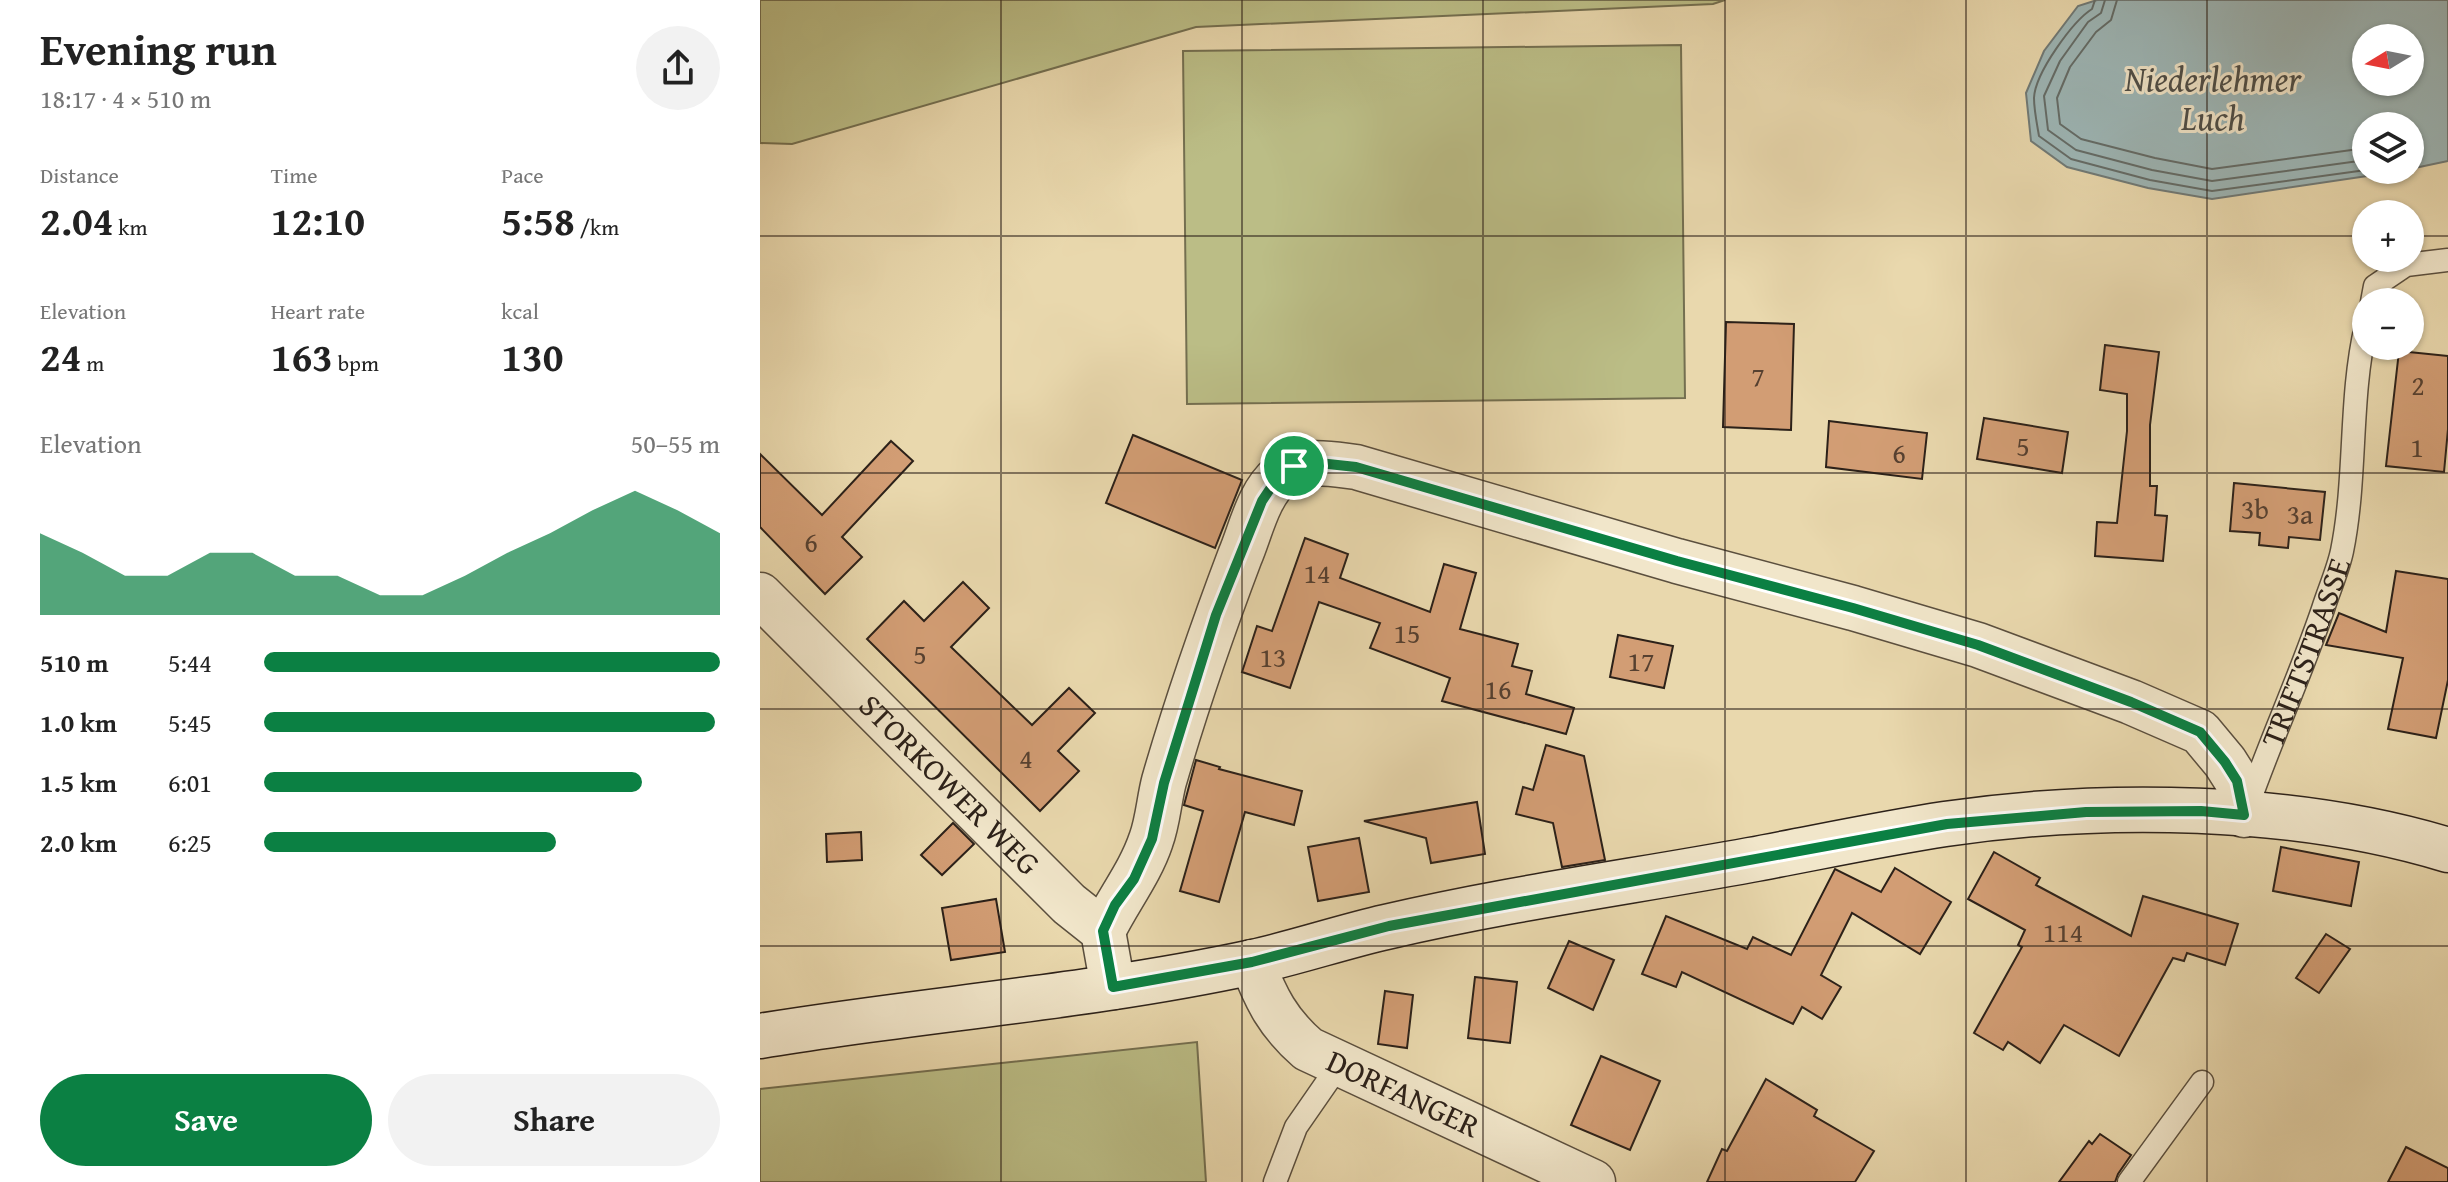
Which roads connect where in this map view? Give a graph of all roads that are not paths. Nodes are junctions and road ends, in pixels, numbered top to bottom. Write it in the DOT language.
graph roads {
  1 [pos="2448,260"];
  2 [pos="2381,288"];
  3 [pos="2361,360"];
  4 [pos="760,595"];
  5 [pos="2244,815"];
  6 [pos="2448,850"];
  7 [pos="1103,931"];
  8 [pos="1252,962"];
  9 [pos="1113,987"];
  10 [pos="760,1036"];
  11 [pos="1339,1065"];
  12 [pos="2202,1082"];
  13 [pos="1275,1182"];
  14 [pos="1593,1182"];
  15 [pos="2129,1182"];
  1 -- 2 [label="lane"];
  3 -- 5 [label="lane, TRIFTSTRASSE"];
  4 -- 7 [label="street, STORKOWER WEG"];
  5 -- 6 [label="street"];
  5 -- 7 [label="street, TRIFTSTRASSE"];
  5 -- 8 [label="street"];
  7 -- 9 [label="street"];
  8 -- 9 [label="street"];
  8 -- 11 [label="street, DORFANGER"];
  9 -- 10 [label="street"];
  11 -- 13 [label="lane"];
  11 -- 14 [label="street, DORFANGER"];
  12 -- 15 [label="lane"];
}
